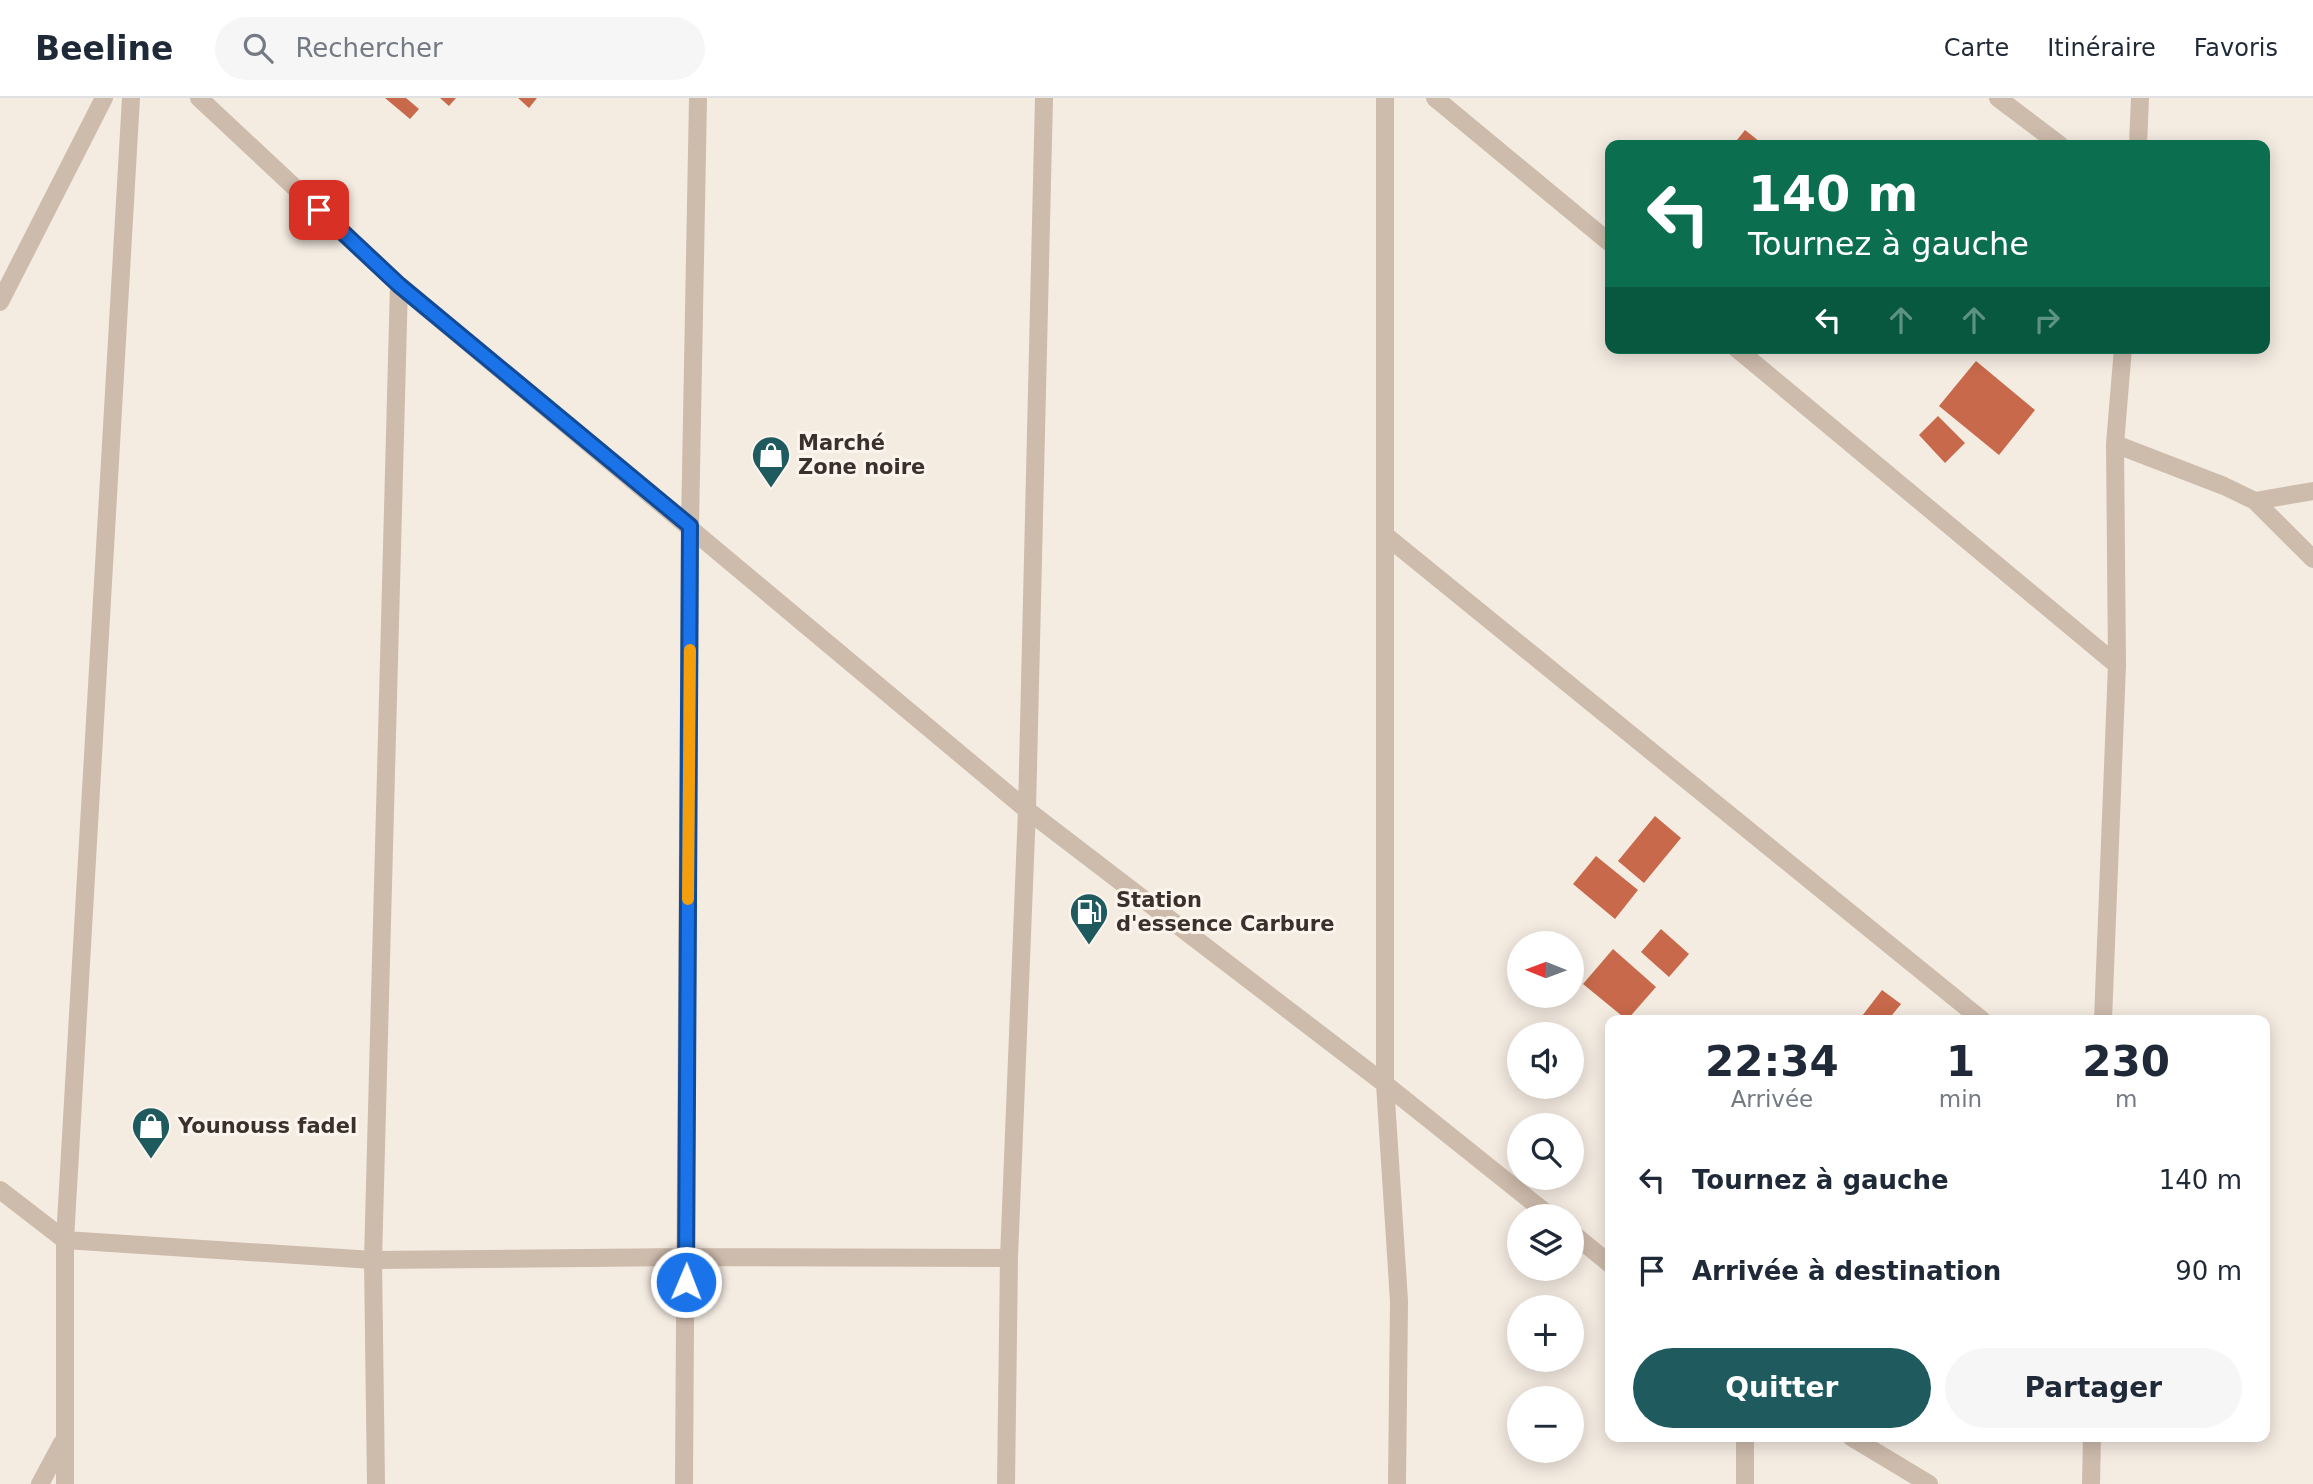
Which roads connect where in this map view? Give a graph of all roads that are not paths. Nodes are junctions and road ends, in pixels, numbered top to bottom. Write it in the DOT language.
graph roads {
  1 [pos="104,98"];
  2 [pos="131,98"];
  3 [pos="199,98"];
  4 [pos="698,98"];
  5 [pos="1044,98"];
  6 [pos="1385,98"];
  7 [pos="1435,98"];
  8 [pos="1998,98"];
  9 [pos="2140,98"];
  10 [pos="2053,140"];
  11 [pos="2138,140"];
  12 [pos="1605,239"];
  13 [pos="399,285"];
  14 [pos="0,302"];
  15 [pos="1743,354"];
  16 [pos="2122,354"];
  17 [pos="2115,444"];
  18 [pos="2313,491"];
  19 [pos="2255,501"];
  20 [pos="690,526"];
  21 [pos="1385,536"];
  22 [pos="2313,559"];
  23 [pos="2117,666"];
  24 [pos="1027,810"];
  25 [pos="1976,1015"];
  26 [pos="2103,1015"];
  27 [pos="1385,1084"];
  28 [pos="0,1190"];
  29 [pos="1535,1204"];
  30 [pos="65,1240"];
  31 [pos="1584,1243"];
  32 [pos="686,1257"];
  33 [pos="1009,1258"];
  34 [pos="373,1260"];
  35 [pos="1605,1260"];
  36 [pos="1745,1442"];
  37 [pos="1859,1442"];
  38 [pos="2092,1442"];
  39 [pos="62,1443"];
  40 [pos="40,1484"];
  41 [pos="65,1484"];
  42 [pos="376,1484"];
  43 [pos="684,1484"];
  44 [pos="1006,1484"];
  45 [pos="1396,1484"];
  46 [pos="1745,1484"];
  47 [pos="1929,1484"];
  48 [pos="2091,1484"];
  1 -- 14 [label="street"];
  2 -- 30 [label="street"];
  3 -- 13 [label="street"];
  4 -- 20 [label="street"];
  5 -- 24 [label="street"];
  6 -- 21 [label="street"];
  7 -- 12 [label="street"];
  8 -- 10 [label="street"];
  9 -- 11 [label="street"];
  13 -- 20 [label="street"];
  13 -- 34 [label="street"];
  15 -- 23 [label="street"];
  16 -- 17 [label="street"];
  17 -- 19 [label="street"];
  17 -- 23 [label="street"];
  18 -- 19 [label="street"];
  19 -- 22 [label="street"];
  20 -- 24 [label="street"];
  20 -- 32 [label="street"];
  21 -- 25 [label="street"];
  21 -- 27 [label="street"];
  23 -- 26 [label="street"];
  24 -- 27 [label="street"];
  24 -- 33 [label="street"];
  27 -- 29 [label="street"];
  27 -- 45 [label="street"];
  28 -- 30 [label="street"];
  30 -- 34 [label="street"];
  30 -- 39 [label="street"];
  31 -- 35 [label="street"];
  32 -- 33 [label="street"];
  32 -- 34 [label="street"];
  32 -- 43 [label="street"];
  33 -- 44 [label="street"];
  34 -- 42 [label="street"];
  36 -- 46 [label="street"];
  37 -- 47 [label="street"];
  38 -- 48 [label="street"];
  39 -- 40 [label="street"];
  39 -- 41 [label="street"];
}
